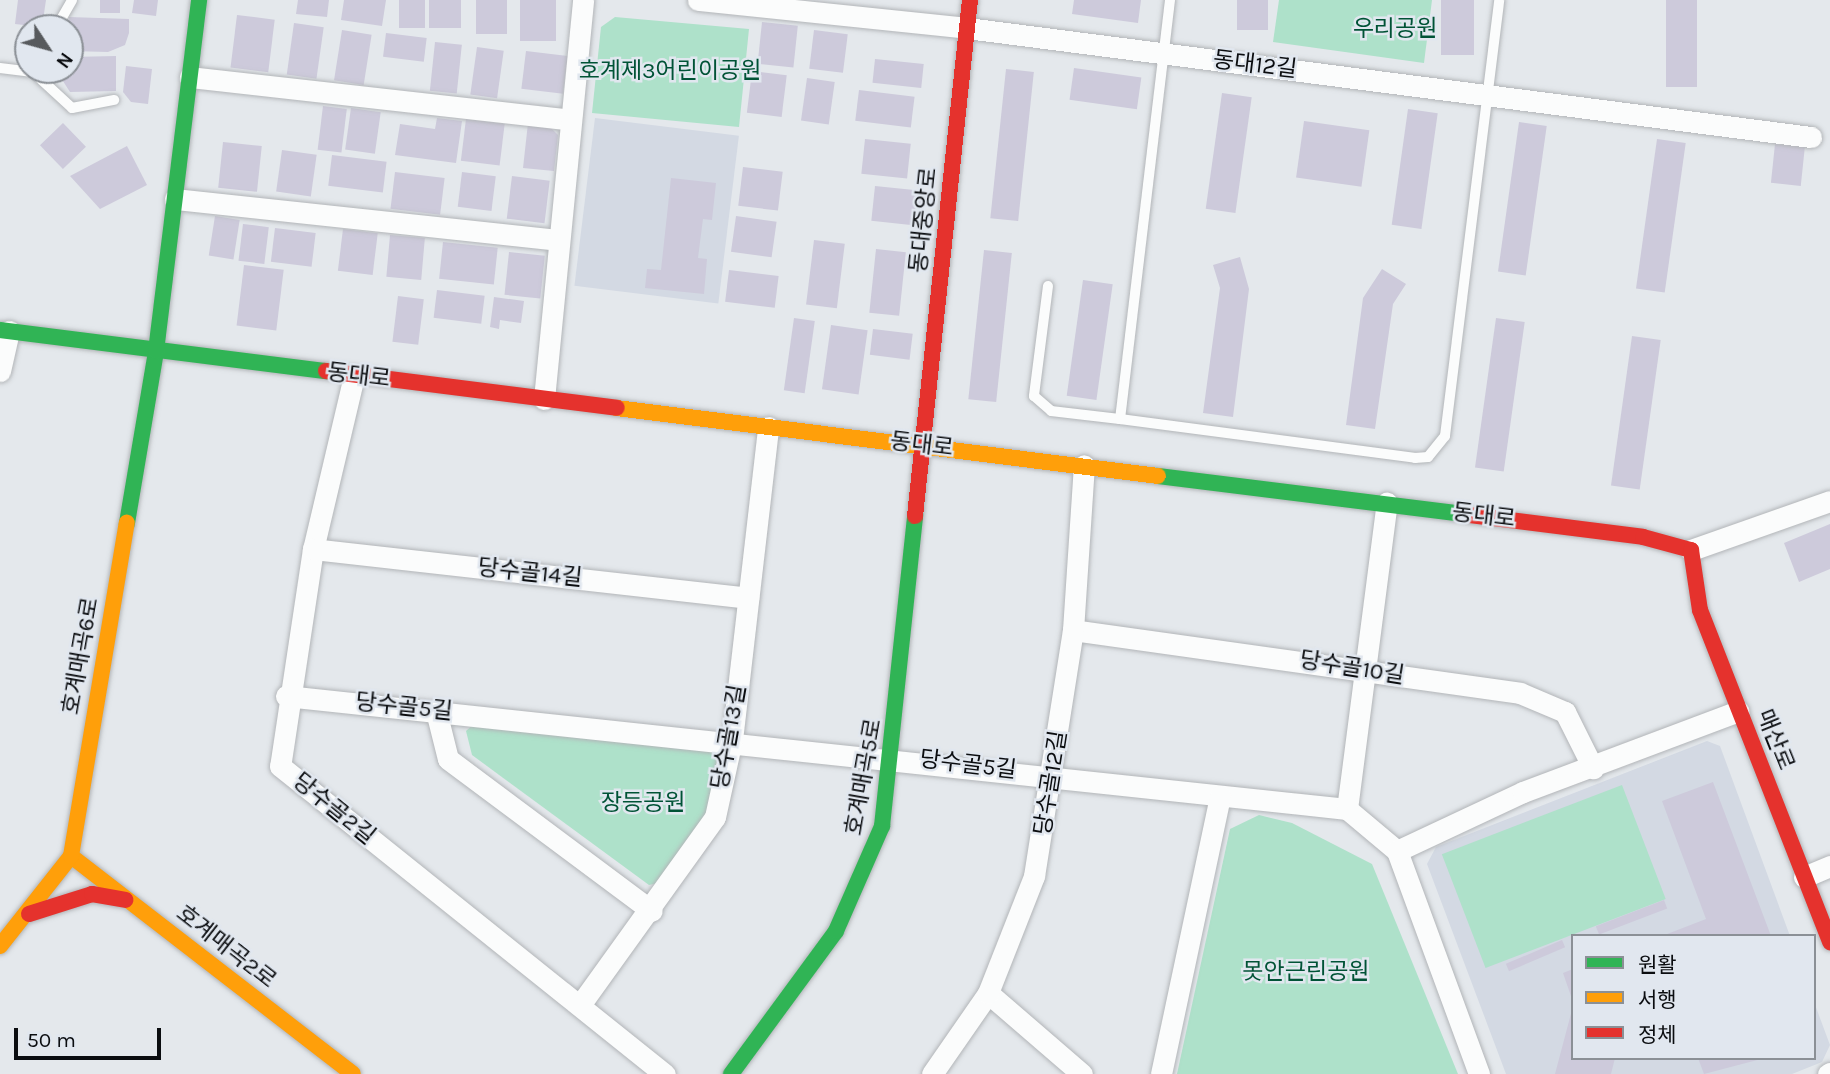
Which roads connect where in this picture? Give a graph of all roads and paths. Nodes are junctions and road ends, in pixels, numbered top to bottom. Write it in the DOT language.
graph roads {
  1 [pos="199,0"];
  2 [pos="583,0"];
  3 [pos="698,0"];
  4 [pos="970,0"];
  5 [pos="1170,0"];
  6 [pos="1499,0"];
  7 [pos="967,28"];
  8 [pos="1163,53"];
  9 [pos="190,77"];
  10 [pos="47,84"];
  11 [pos="1488,95"];
  12 [pos="114,100"];
  13 [pos="572,120"];
  14 [pos="1811,137"];
  15 [pos="175,199"];
  16 [pos="559,240"];
  17 [pos="1048,286"];
  18 [pos="5,330"];
  19 [pos="156,351"];
  20 [pos="0,371"];
  21 [pos="354,376"];
  22 [pos="544,398"];
  23 [pos="1120,419"];
  24 [pos="768,427"];
  25 [pos="924,445"];
  26 [pos="1084,465"];
  27 [pos="1830,501"];
  28 [pos="1387,503"];
  29 [pos="313,549"];
  30 [pos="1692,550"];
  31 [pos="748,598"];
  32 [pos="1073,630"];
  33 [pos="1368,670"];
  34 [pos="286,696"];
  35 [pos="436,711"];
  36 [pos="1738,711"];
  37 [pos="732,740"];
  38 [pos="893,756"];
  39 [pos="1593,768"];
  40 [pos="1054,775"];
  41 [pos="1220,796"];
  42 [pos="1348,809"];
  43 [pos="1397,851"];
  44 [pos="71,856"];
  45 [pos="1830,866"];
  46 [pos="1804,877"];
  47 [pos="129,900"];
  48 [pos="652,911"];
  49 [pos="23,916"];
  50 [pos="1830,942"];
  51 [pos="0,946"];
  52 [pos="988,993"];
  53 [pos="580,1005"];
  54 [pos="353,1074"];
  55 [pos="666,1074"];
  56 [pos="731,1074"];
  57 [pos="932,1074"];
  58 [pos="1082,1074"];
  59 [pos="1161,1074"];
  60 [pos="1479,1074"];
  1 -- 9 [label="street"];
  2 -- 13 [label="street"];
  3 -- 7 [label="street, 동대12길"];
  4 -- 7 [label="street, 동대중앙로"];
  5 -- 8 [label="lane"];
  6 -- 11 [label="lane"];
  7 -- 8 [label="street, 동대12길"];
  7 -- 25 [label="street, 동대중앙로"];
  8 -- 11 [label="street, 동대12길"];
  8 -- 23 [label="lane"];
  9 -- 13 [label="street"];
  9 -- 15 [label="street"];
  10 -- 12 [label="lane"];
  11 -- 14 [label="street, 동대12길"];
  11 -- 23 [label="lane"];
  13 -- 16 [label="street"];
  15 -- 16 [label="street"];
  15 -- 19 [label="street"];
  16 -- 22 [label="street"];
  17 -- 23 [label="lane"];
  18 -- 19 [label="street, 동대로"];
  18 -- 20 [label="street"];
  19 -- 21 [label="street, 동대로"];
  19 -- 44 [label="street, 호계매곡6로"];
  21 -- 22 [label="street, 동대로"];
  21 -- 29 [label="street, 당수골2길"];
  22 -- 24 [label="street, 동대로"];
  24 -- 25 [label="street, 동대로"];
  24 -- 31 [label="street, 당수골13길"];
  25 -- 26 [label="street, 동대로"];
  25 -- 38 [label="street, 호계매곡5로"];
  26 -- 28 [label="street, 동대로"];
  26 -- 32 [label="street, 당수골12길"];
  27 -- 30 [label="street"];
  28 -- 30 [label="street, 동대로"];
  28 -- 33 [label="street"];
  29 -- 31 [label="street, 당수골14길"];
  29 -- 34 [label="street, 당수골2길"];
  30 -- 36 [label="street, 매산로"];
  31 -- 37 [label="street, 당수골13길"];
  32 -- 33 [label="street, 당수골10길"];
  32 -- 40 [label="street, 당수골12길"];
  33 -- 39 [label="street, 당수골10길"];
  33 -- 42 [label="street"];
  34 -- 35 [label="street, 당수골5길"];
  34 -- 53 [label="street, 당수골2길"];
  35 -- 37 [label="street, 당수골5길"];
  35 -- 48 [label="street"];
  36 -- 39 [label="street"];
  36 -- 46 [label="street, 매산로"];
  37 -- 38 [label="street, 당수골5길"];
  37 -- 48 [label="street, 당수골13길"];
  38 -- 40 [label="street, 당수골5길"];
  38 -- 56 [label="street, 호계매곡5로"];
  39 -- 43 [label="street"];
  40 -- 41 [label="street, 당수골5길"];
  40 -- 52 [label="street, 당수골12길"];
  41 -- 42 [label="street, 당수골5길"];
  41 -- 59 [label="street"];
  42 -- 43 [label="street"];
  43 -- 60 [label="street"];
  44 -- 47 [label="street, 호계매곡2로"];
  44 -- 49 [label="street, 호계매곡6로"];
  45 -- 46 [label="street"];
  46 -- 50 [label="street, 매산로"];
  47 -- 49 [label="street"];
  47 -- 54 [label="street, 호계매곡2로"];
  48 -- 53 [label="street, 당수골13길"];
  49 -- 51 [label="street, 호계매곡6로"];
  52 -- 57 [label="street, 당수골12길"];
  52 -- 58 [label="street"];
  53 -- 55 [label="street, 당수골2길"];
}
